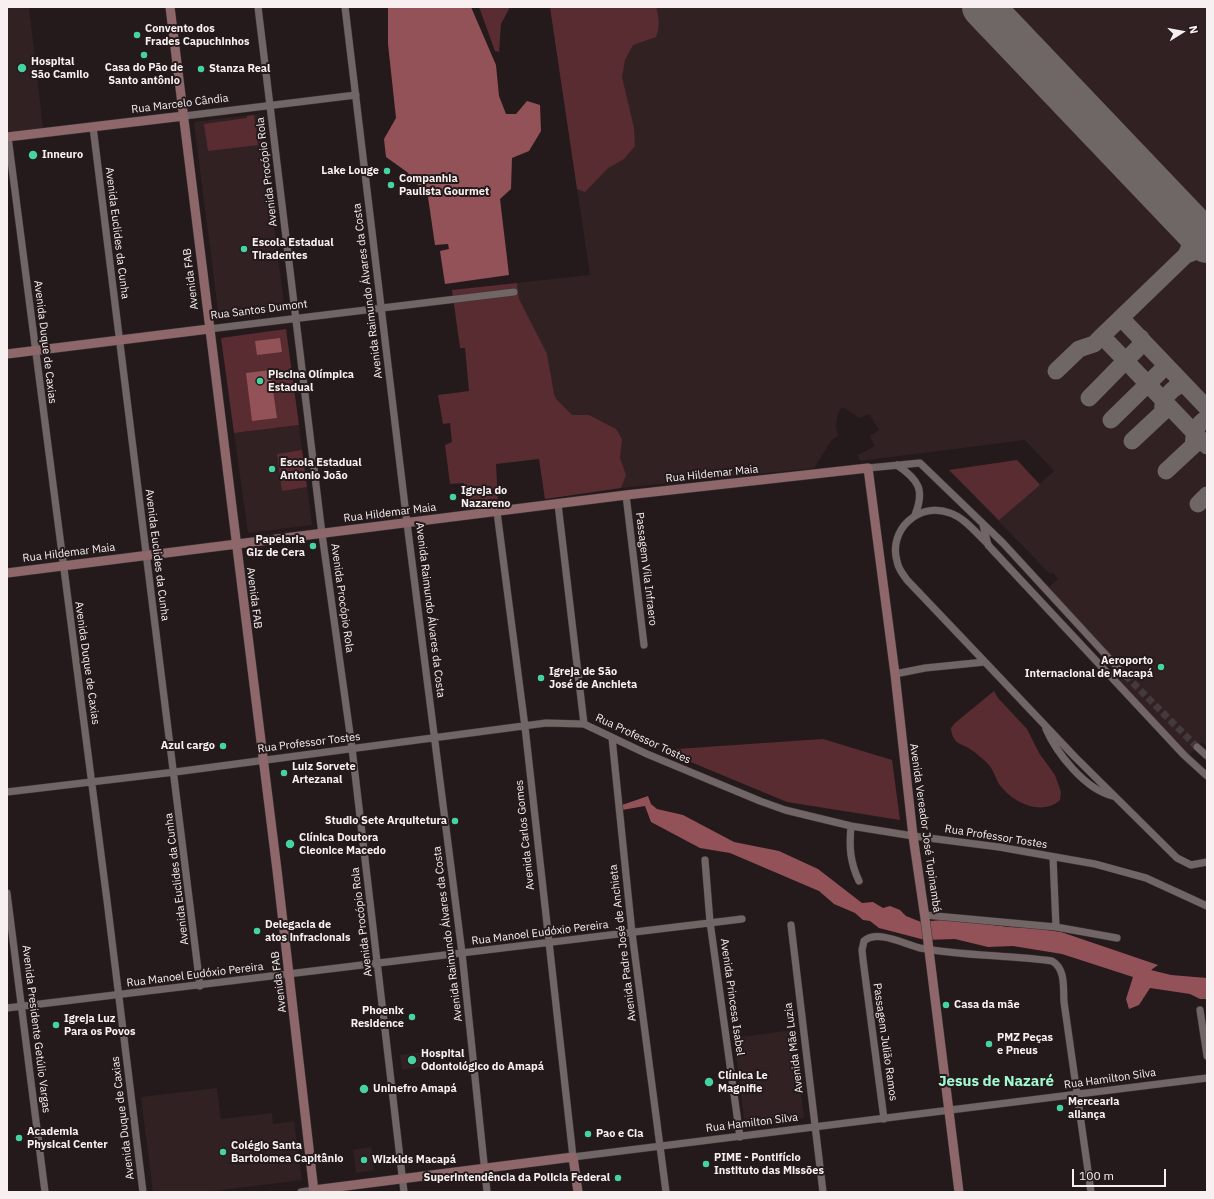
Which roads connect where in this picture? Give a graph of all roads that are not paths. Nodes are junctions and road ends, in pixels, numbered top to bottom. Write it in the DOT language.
graph roads {
  1 [pos="170,7"];
  2 [pos="258,7"];
  3 [pos="345,7"];
  4 [pos="356,96"];
  5 [pos="270,106"];
  6 [pos="184,116"];
  7 [pos="93,127"];
  8 [pos="8,137"];
  9 [pos="514,292"];
  10 [pos="382,307"];
  11 [pos="296,318"];
  12 [pos="209,329"];
  13 [pos="120,340"];
  14 [pos="35,350"];
  15 [pos="7,354"];
  16 [pos="897,465"];
  17 [pos="868,468"];
  18 [pos="626,496"];
  19 [pos="558,504"];
  20 [pos="497,512"];
  21 [pos="915,515"];
  22 [pos="407,523"];
  23 [pos="983,525"];
  24 [pos="322,534"];
  25 [pos="988,544"];
  26 [pos="236,545"];
  27 [pos="146,556"];
  28 [pos="63,565"];
  29 [pos="7,573"];
  30 [pos="644,645"];
  31 [pos="985,662"];
  32 [pos="1118,668"];
  33 [pos="895,674"];
  34 [pos="584,724"];
  35 [pos="525,728"];
  36 [pos="435,738"];
  37 [pos="612,738"];
  38 [pos="1198,746"];
  39 [pos="352,748"];
  40 [pos="1207,756"];
  41 [pos="262,760"];
  42 [pos="175,772"];
  43 [pos="1207,776"];
  44 [pos="92,782"];
  45 [pos="7,792"];
  46 [pos="851,826"];
  47 [pos="913,836"];
  48 [pos="1053,857"];
  49 [pos="705,860"];
  50 [pos="1207,862"];
  51 [pos="860,881"];
  52 [pos="7,893"];
  53 [pos="1207,906"];
  54 [pos="925,917"];
  55 [pos="742,919"];
  56 [pos="710,922"];
  57 [pos="790,925"];
  58 [pos="1056,927"];
  59 [pos="632,933"];
  60 [pos="1117,938"];
  61 [pos="548,943"];
  62 [pos="928,945"];
  63 [pos="462,953"];
  64 [pos="378,964"];
  65 [pos="290,975"];
  66 [pos="200,986"];
  67 [pos="119,995"];
  68 [pos="22,1006"];
  69 [pos="7,1008"];
  70 [pos="1200,1010"];
  71 [pos="1207,1056"];
  72 [pos="1207,1078"];
  73 [pos="1079,1096"];
  74 [pos="949,1111"];
  75 [pos="884,1119"];
  76 [pos="815,1126"];
  77 [pos="740,1137"];
  78 [pos="660,1146"];
  79 [pos="573,1157"];
  80 [pos="484,1169"];
  81 [pos="402,1179"];
  82 [pos="314,1191"];
  83 [pos="45,1192"];
  84 [pos="143,1192"];
  85 [pos="301,1192"];
  86 [pos="404,1192"];
  87 [pos="487,1192"];
  88 [pos="578,1192"];
  89 [pos="666,1192"];
  90 [pos="823,1192"];
  91 [pos="959,1192"];
  92 [pos="1091,1192"];
  1 -- 6 [label="street, Avenida FAB"];
  2 -- 5 [label="street, Avenida Procópio Rola"];
  3 -- 4 [label="street, Avenida Raimundo Álvares da Costa"];
  4 -- 5 [label="street, Rua Marcelo Cândia"];
  4 -- 10 [label="street, Avenida Raimundo Álvares da Costa"];
  5 -- 6 [label="street, Rua Marcelo Cândia"];
  5 -- 11 [label="street, Avenida Procópio Rola"];
  6 -- 7 [label="street, Rua Marcelo Cândia"];
  6 -- 12 [label="street, Avenida FAB"];
  7 -- 8 [label="street, Rua Marcelo Cândia"];
  7 -- 13 [label="street, Avenida Euclides da Cunha"];
  8 -- 14 [label="street, Avenida Duque de Caxias"];
  9 -- 10 [label="street, Rua Santos Dumont"];
  10 -- 11 [label="street, Rua Santos Dumont"];
  10 -- 22 [label="street, Avenida Raimundo Álvares da Costa"];
  11 -- 12 [label="street, Rua Santos Dumont"];
  11 -- 24 [label="street, Avenida Procópio Rola"];
  12 -- 13 [label="street, Rua Santos Dumont"];
  12 -- 26 [label="street, Avenida FAB"];
  13 -- 14 [label="street, Rua Santos Dumont"];
  13 -- 27 [label="street, Avenida Euclides da Cunha"];
  14 -- 15 [label="street, Rua Santos Dumont"];
  14 -- 28 [label="street, Avenida Duque de Caxias"];
  16 -- 17 [label="street, Rua Hildemar Maia"];
  16 -- 21 [label="street"];
  16 -- 23 [label="street, Rua Hildemar Maia"];
  17 -- 18 [label="street, Rua Hildemar Maia"];
  17 -- 33 [label="street, Avenida Vereador José Tupinambá"];
  18 -- 19 [label="street, Rua Hildemar Maia"];
  18 -- 30 [label="street, Passagem Vila Infraero"];
  19 -- 20 [label="street, Rua Hildemar Maia"];
  19 -- 34 [label="street"];
  20 -- 22 [label="street, Rua Hildemar Maia"];
  20 -- 35 [label="street, Avenida Carlos Gomes"];
  21 -- 25 [label="street"];
  21 -- 31 [label="street"];
  22 -- 24 [label="street, Rua Hildemar Maia"];
  22 -- 36 [label="street, Avenida Raimundo Álvares da Costa"];
  23 -- 25 [label="street"];
  23 -- 32 [label="street"];
  24 -- 26 [label="street, Rua Hildemar Maia"];
  24 -- 39 [label="street, Avenida Procópio Rola"];
  25 -- 43 [label="street"];
  26 -- 27 [label="street, Rua Hildemar Maia"];
  26 -- 41 [label="street, Avenida FAB"];
  27 -- 28 [label="street, Rua Hildemar Maia"];
  27 -- 42 [label="street, Avenida Euclides da Cunha"];
  28 -- 29 [label="street, Rua Hildemar Maia"];
  28 -- 44 [label="street, Avenida Duque de Caxias"];
  31 -- 33 [label="street"];
  31 -- 50 [label="street"];
  33 -- 47 [label="street, Avenida Vereador José Tupinambá"];
  34 -- 35 [label="street, Rua Professor Tostes"];
  34 -- 37 [label="street, Rua Professor Tostes"];
  35 -- 36 [label="street, Rua Professor Tostes"];
  35 -- 61 [label="street, Avenida Carlos Gomes"];
  36 -- 39 [label="street, Rua Professor Tostes"];
  36 -- 63 [label="street, Avenida Raimundo Álvares da Costa"];
  37 -- 46 [label="street, Rua Professor Tostes"];
  37 -- 59 [label="street, Avenida Padre José de Anchieta"];
  38 -- 40 [label="street"];
  39 -- 41 [label="street, Rua Professor Tostes"];
  39 -- 64 [label="street, Avenida Procópio Rola"];
  41 -- 42 [label="street, Rua Professor Tostes"];
  41 -- 65 [label="street, Avenida FAB"];
  42 -- 44 [label="street, Rua Professor Tostes"];
  42 -- 66 [label="street, Avenida Euclides da Cunha"];
  44 -- 45 [label="street, Rua Professor Tostes"];
  44 -- 67 [label="street, Avenida Duque de Caxias"];
  46 -- 47 [label="street, Rua Professor Tostes"];
  46 -- 51 [label="street"];
  47 -- 48 [label="street, Rua Professor Tostes"];
  47 -- 54 [label="street, Avenida Vereador José Tupinambá"];
  48 -- 53 [label="street, Rua Professor Tostes"];
  48 -- 58 [label="street"];
  49 -- 56 [label="street, Avenida Princesa Isabel"];
  52 -- 68 [label="street, Avenida Presidente Getúlio Vargas"];
  54 -- 58 [label="street"];
  54 -- 62 [label="street, Avenida Vereador José Tupinambá"];
  55 -- 56 [label="street, Rua Manoel Eudóxio Pereira"];
  56 -- 59 [label="street, Rua Manoel Eudóxio Pereira"];
  56 -- 77 [label="street, Avenida Princesa Isabel"];
  57 -- 76 [label="street, Avenida Mãe Luzia"];
  58 -- 60 [label="street"];
  59 -- 61 [label="street, Rua Manoel Eudóxio Pereira"];
  59 -- 78 [label="street, Avenida Padre José de Anchieta"];
  61 -- 63 [label="street, Rua Manoel Eudóxio Pereira"];
  61 -- 79 [label="street, Avenida Carlos Gomes"];
  62 -- 73 [label="street"];
  62 -- 74 [label="street, Avenida Vereador José Tupinambá"];
  62 -- 75 [label="street, Passagem Julião Ramos"];
  63 -- 64 [label="street, Rua Manoel Eudóxio Pereira"];
  63 -- 80 [label="street, Avenida Raimundo Álvares da Costa"];
  64 -- 65 [label="street, Rua Manoel Eudóxio Pereira"];
  64 -- 81 [label="street, Avenida Procópio Rola"];
  65 -- 66 [label="street, Rua Manoel Eudóxio Pereira"];
  65 -- 82 [label="street, Avenida FAB"];
  66 -- 67 [label="street, Rua Manoel Eudóxio Pereira"];
  67 -- 68 [label="street, Rua Manoel Eudóxio Pereira"];
  67 -- 84 [label="street, Avenida Duque de Caxias"];
  68 -- 69 [label="street, Rua Manoel Eudóxio Pereira"];
  68 -- 83 [label="street, Avenida Presidente Getúlio Vargas"];
  70 -- 71 [label="street"];
  72 -- 73 [label="street, Rua Hamilton Silva"];
  73 -- 74 [label="street, Rua Hamilton Silva"];
  73 -- 92 [label="street"];
  74 -- 75 [label="street, Rua Hamilton Silva"];
  74 -- 91 [label="street, Avenida Vereador José Tupinambá"];
  75 -- 76 [label="street, Rua Hamilton Silva"];
  76 -- 77 [label="street, Rua Hamilton Silva"];
  76 -- 90 [label="street, Avenida Mãe Luzia"];
  77 -- 78 [label="street, Rua Hamilton Silva"];
  78 -- 79 [label="street, Rua Hamilton Silva"];
  78 -- 89 [label="street, Avenida Padre José de Anchieta"];
  79 -- 80 [label="street, Rua Hamilton Silva"];
  79 -- 88 [label="street"];
  80 -- 81 [label="street, Rua Hamilton Silva"];
  80 -- 87 [label="street, Avenida Raimundo Álvares da Costa"];
  81 -- 82 [label="street, Rua Hamilton Silva"];
  81 -- 86 [label="street, Avenida Procópio Rola"];
  82 -- 85 [label="street, Rua Hamilton Silva"];
}
